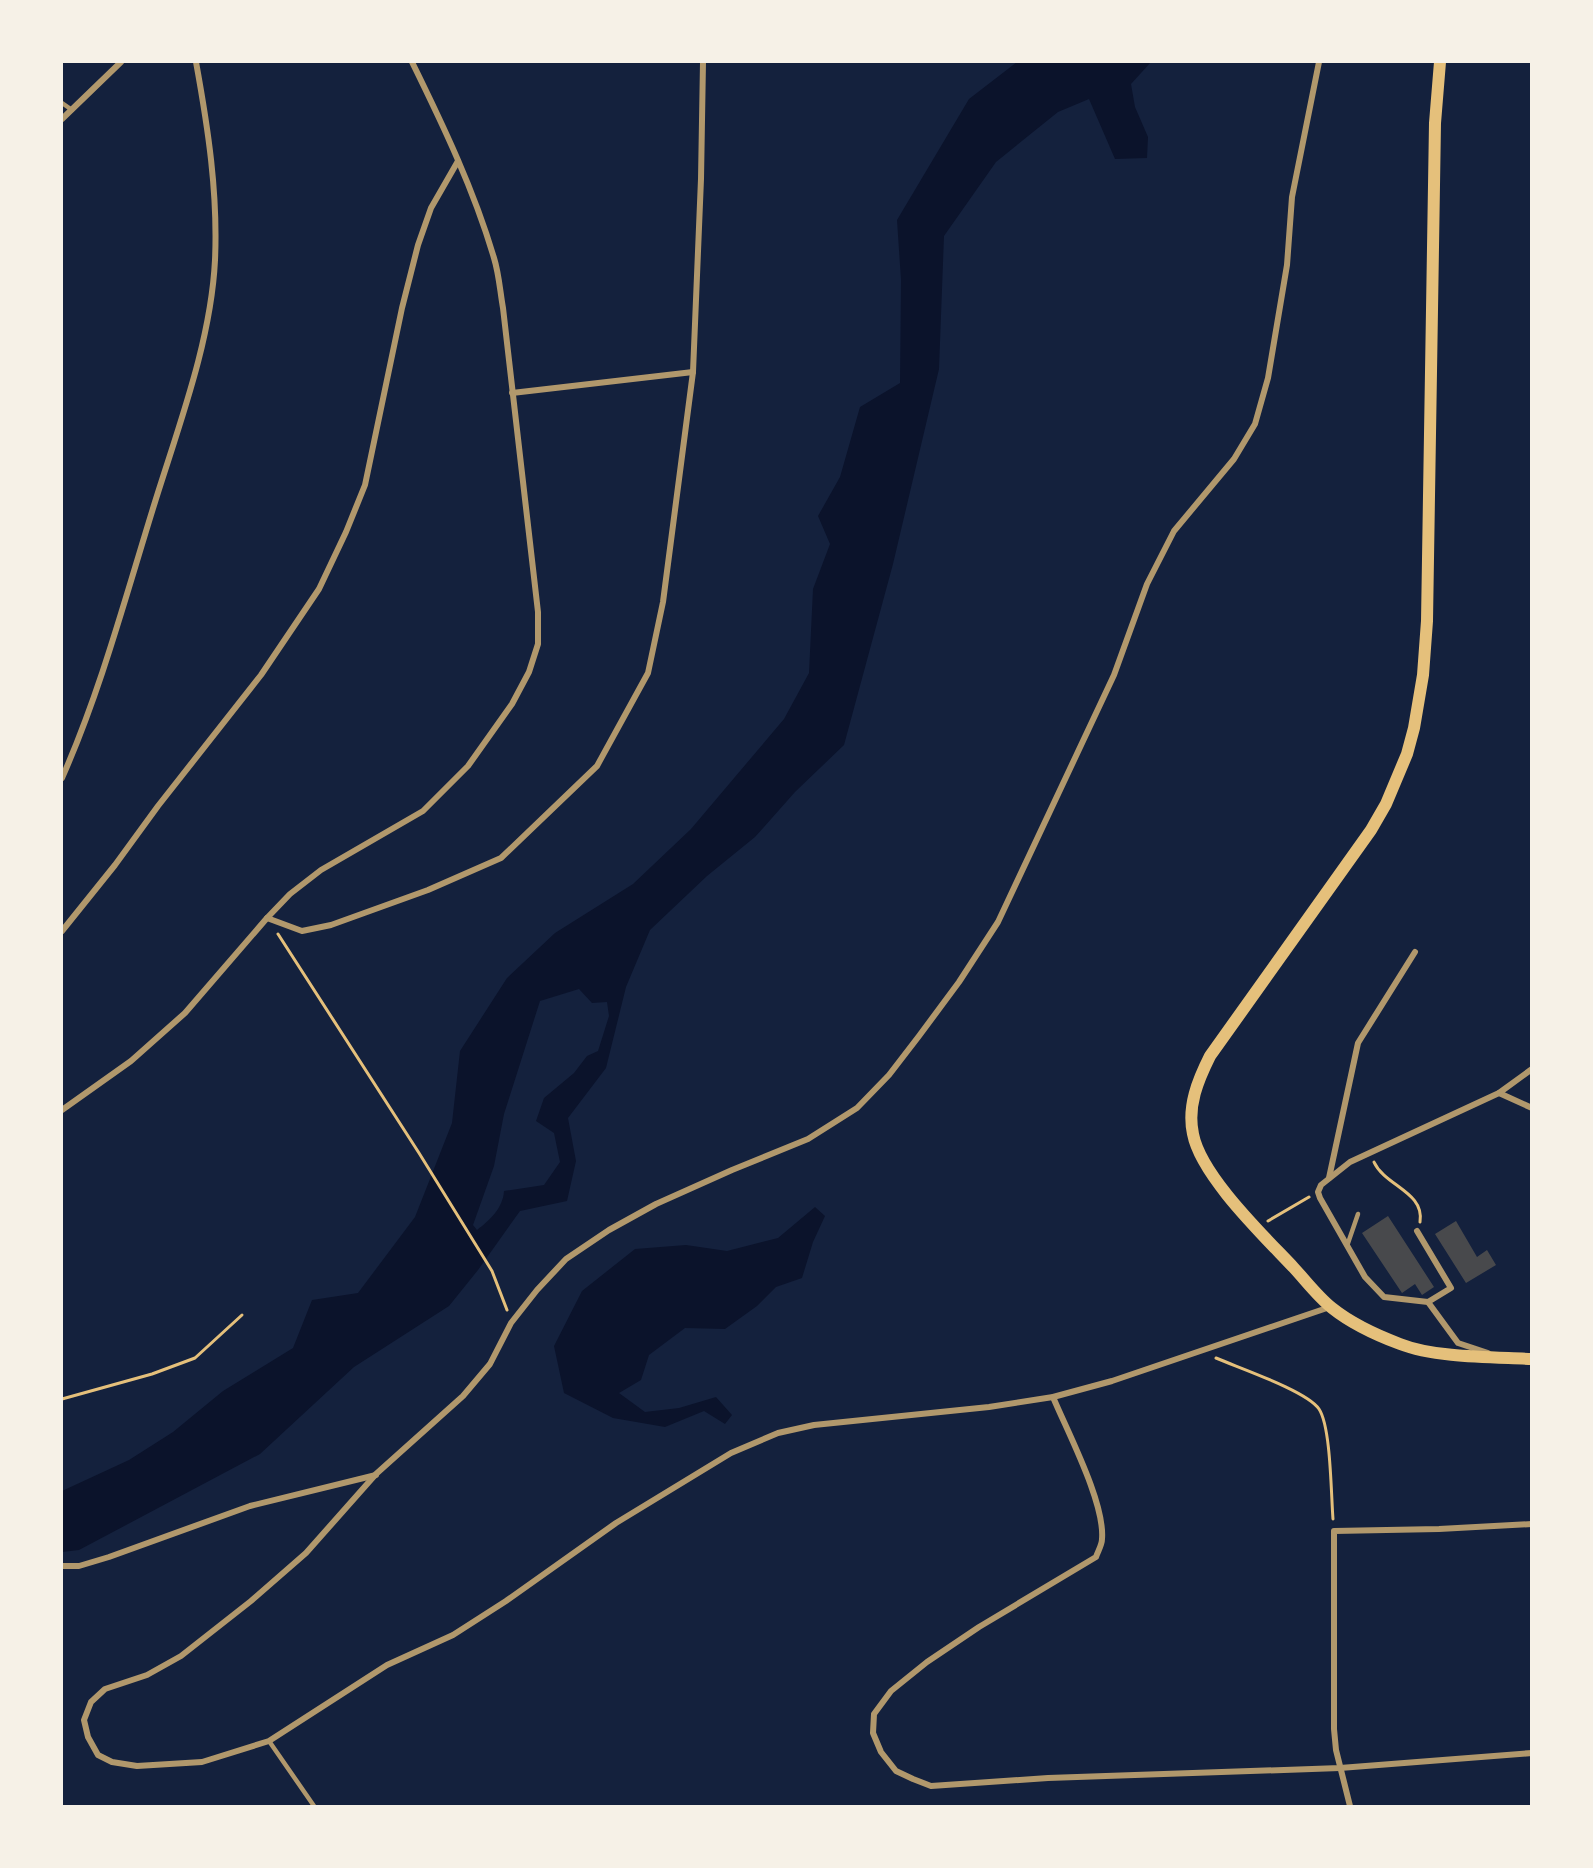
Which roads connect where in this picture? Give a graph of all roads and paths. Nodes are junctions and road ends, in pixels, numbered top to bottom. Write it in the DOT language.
graph roads {
  1 [pos="121,62"];
  2 [pos="196,62"];
  3 [pos="412,62"];
  4 [pos="703,62"];
  5 [pos="1319,62"];
  6 [pos="1440,62"];
  7 [pos="62,103"];
  8 [pos="72,110"];
  9 [pos="62,120"];
  10 [pos="458,161"];
  11 [pos="693,372"];
  12 [pos="512,393"];
  13 [pos="62,778"];
  14 [pos="267,918"];
  15 [pos="62,931"];
  16 [pos="1415,952"];
  17 [pos="1532,1069"];
  18 [pos="1498,1093"];
  19 [pos="1532,1108"];
  20 [pos="62,1110"];
  21 [pos="1373,1152"];
  22 [pos="1329,1179"];
  23 [pos="1318,1192"];
  24 [pos="1358,1214"];
  25 [pos="1257,1228"];
  26 [pos="1417,1231"];
  27 [pos="1347,1246"];
  28 [pos="1428,1302"];
  29 [pos="1330,1307"];
  30 [pos="242,1315"];
  31 [pos="511,1323"];
  32 [pos="1198,1350"];
  33 [pos="1498,1357"];
  34 [pos="1532,1359"];
  35 [pos="1053,1397"];
  36 [pos="62,1399"];
  37 [pos="376,1474"];
  38 [pos="1532,1524"];
  39 [pos="1334,1531"];
  40 [pos="62,1566"];
  41 [pos="269,1741"];
  42 [pos="1532,1753"];
  43 [pos="1340,1768"];
  44 [pos="314,1806"];
  45 [pos="1350,1806"];
  1 -- 8 [label="street"];
  2 -- 13 [label="street"];
  3 -- 10 [label="street"];
  4 -- 11 [label="street"];
  5 -- 31 [label="street"];
  6 -- 25 [label="main road"];
  7 -- 8 [label="lane"];
  8 -- 9 [label="street"];
  10 -- 12 [label="street"];
  10 -- 15 [label="street"];
  11 -- 12 [label="street"];
  11 -- 14 [label="street"];
  12 -- 14 [label="street"];
  14 -- 20 [label="street"];
  14 -- 31 [label="path"];
  16 -- 22 [label="street"];
  17 -- 18 [label="street"];
  18 -- 19 [label="street"];
  18 -- 21 [label="street"];
  21 -- 22 [label="street"];
  21 -- 26 [label="path"];
  22 -- 23 [label="street"];
  23 -- 25 [label="path"];
  23 -- 27 [label="street"];
  24 -- 27 [label="lane"];
  25 -- 29 [label="main road"];
  26 -- 28 [label="street"];
  27 -- 28 [label="street"];
  28 -- 33 [label="street"];
  29 -- 32 [label="street"];
  29 -- 33 [label="main road"];
  30 -- 36 [label="path"];
  31 -- 37 [label="street"];
  32 -- 35 [label="street"];
  32 -- 39 [label="path"];
  33 -- 34 [label="main road"];
  35 -- 41 [label="street"];
  35 -- 43 [label="street"];
  37 -- 40 [label="street"];
  37 -- 41 [label="street"];
  38 -- 39 [label="street"];
  39 -- 43 [label="street"];
  41 -- 44 [label="lane"];
  42 -- 43 [label="street"];
  43 -- 45 [label="street"];
}
